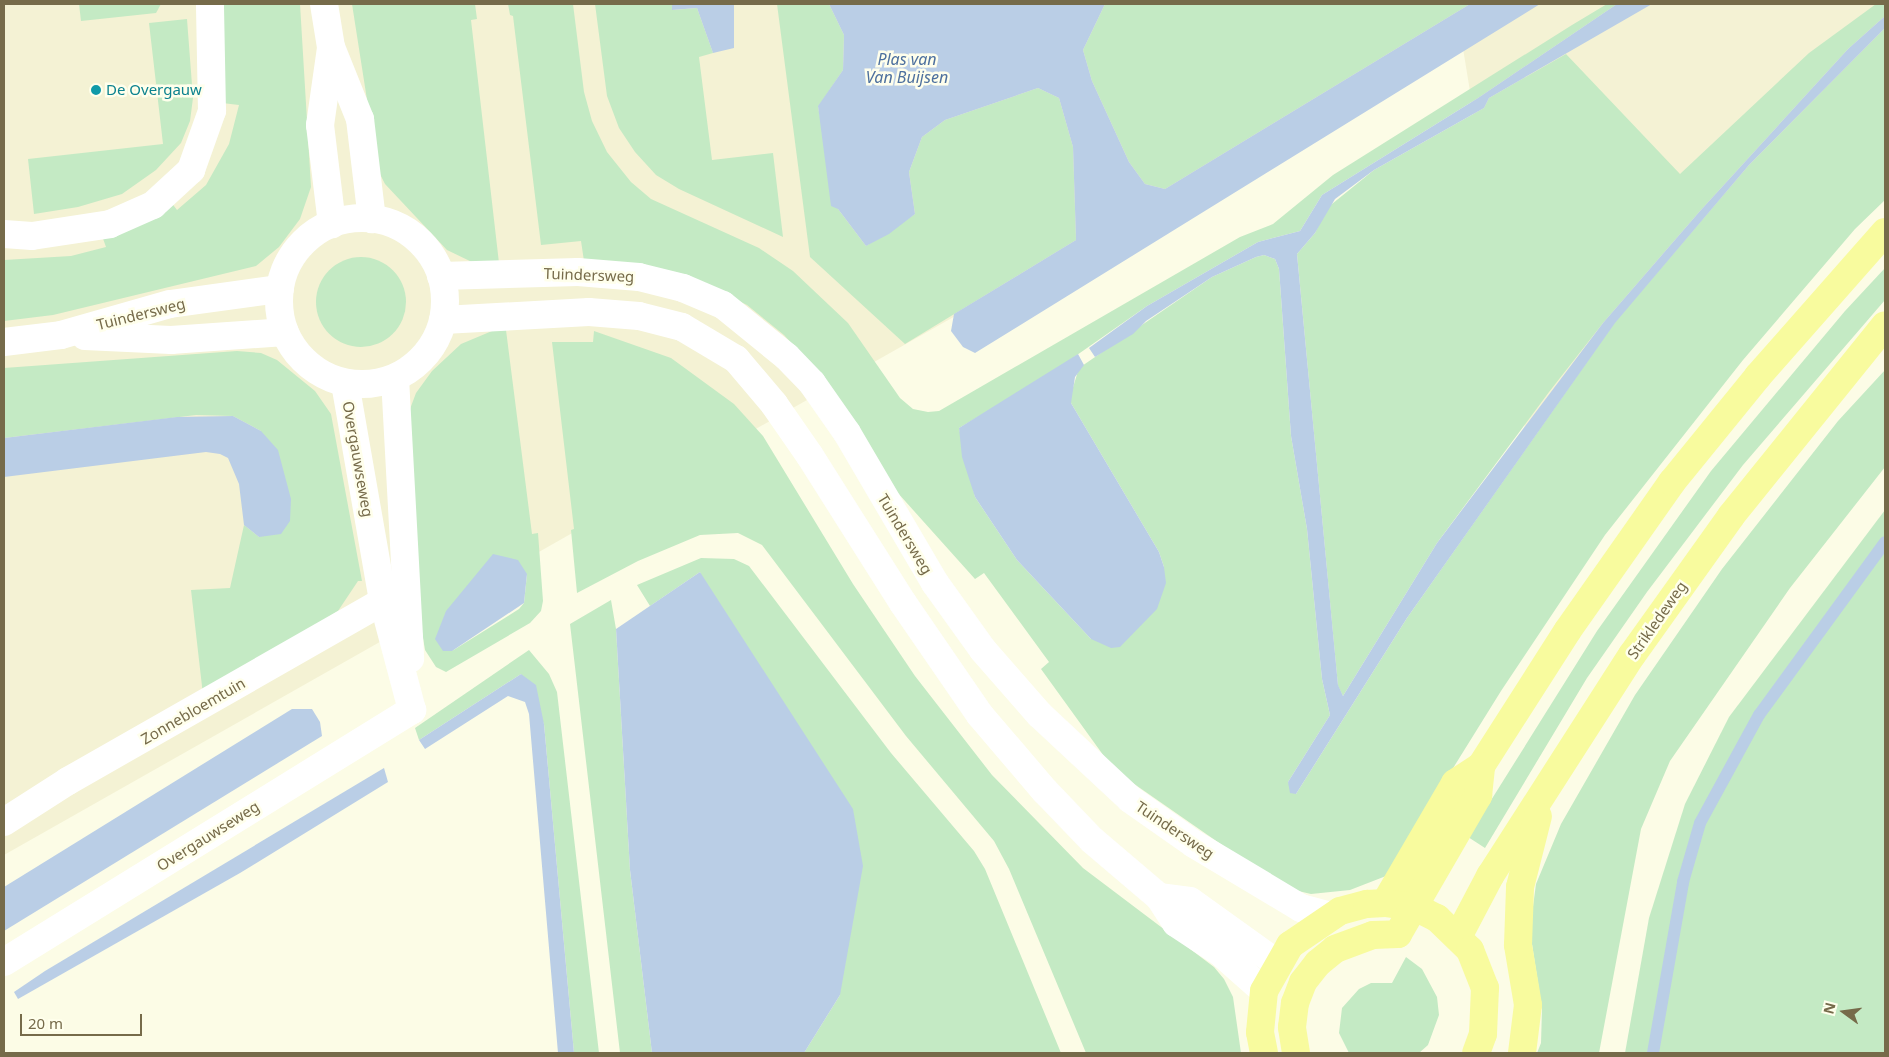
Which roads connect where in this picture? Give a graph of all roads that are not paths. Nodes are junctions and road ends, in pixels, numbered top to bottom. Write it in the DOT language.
graph roads {
  1 [pos="210,4"];
  2 [pos="324,4"];
  3 [pos="331,47"];
  4 [pos="372,219"];
  5 [pos="332,224"];
  6 [pos="1885,232"];
  7 [pos="4,234"];
  8 [pos="441,276"];
  9 [pos="280,289"];
  10 [pos="443,320"];
  11 [pos="1885,325"];
  12 [pos="285,332"];
  13 [pos="61,335"];
  14 [pos="4,342"];
  15 [pos="395,378"];
  16 [pos="345,383"];
  17 [pos="383,601"];
  18 [pos="412,710"];
  19 [pos="1481,766"];
  20 [pos="1543,797"];
  21 [pos="4,822"];
  22 [pos="1159,897"];
  23 [pos="1386,903"];
  24 [pos="1415,907"];
  25 [pos="1330,916"];
  26 [pos="1459,936"];
  27 [pos="4,962"];
  28 [pos="1278,964"];
  29 [pos="1304,982"];
  30 [pos="1264,992"];
  31 [pos="1264,1053"];
  32 [pos="1296,1053"];
  33 [pos="1476,1053"];
  34 [pos="1522,1053"];
  1 -- 7 [label="main road"];
  2 -- 3 [label="main road"];
  3 -- 4 [label="main road"];
  3 -- 5 [label="main road"];
  4 -- 5 [label="main road"];
  4 -- 8 [label="main road"];
  5 -- 9 [label="main road"];
  6 -- 19 [label="main road"];
  8 -- 10 [label="main road"];
  8 -- 25 [label="main road, Tuindersweg"];
  9 -- 12 [label="main road"];
  9 -- 13 [label="main road, Tuindersweg"];
  10 -- 15 [label="main road"];
  10 -- 22 [label="main road"];
  11 -- 20 [label="main road, Strikledeweg"];
  12 -- 13 [label="main road, Tuindersweg"];
  12 -- 16 [label="main road"];
  13 -- 14 [label="main road, Tuindersweg"];
  15 -- 16 [label="main road"];
  15 -- 18 [label="main road"];
  16 -- 17 [label="main road, Overgauwseweg"];
  17 -- 18 [label="main road, Overgauwseweg"];
  17 -- 21 [label="main road, Zonnebloemtuin"];
  18 -- 27 [label="main road, Overgauwseweg"];
  19 -- 23 [label="main road"];
  19 -- 24 [label="main road"];
  20 -- 26 [label="main road, Strikledeweg"];
  20 -- 34 [label="main road"];
  22 -- 28 [label="main road"];
  22 -- 30 [label="main road"];
  23 -- 24 [label="main road"];
  23 -- 25 [label="main road"];
  24 -- 26 [label="main road"];
  24 -- 29 [label="main road"];
  25 -- 28 [label="main road"];
  26 -- 33 [label="main road"];
  28 -- 29 [label="main road"];
  28 -- 30 [label="main road"];
  29 -- 32 [label="main road"];
  30 -- 31 [label="main road"];
}
